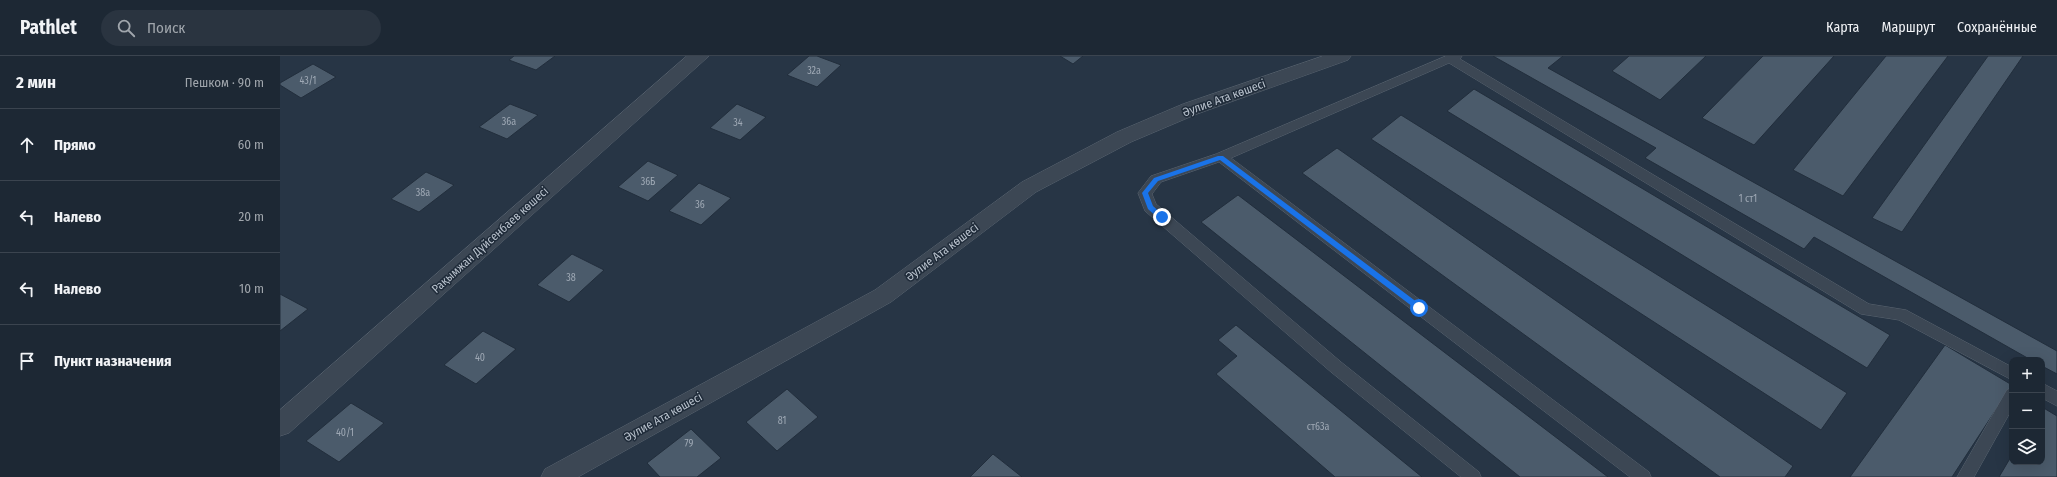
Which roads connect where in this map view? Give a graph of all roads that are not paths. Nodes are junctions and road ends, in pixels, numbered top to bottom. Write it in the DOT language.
graph roads {
  1 [pos="700,56"];
  2 [pos="1342,56"];
  3 [pos="1454,58"];
  4 [pos="1221,158"];
  5 [pos="2009,372"];
  6 [pos="2045,392"];
  7 [pos="2057,399"];
  8 [pos="2009,400"];
  9 [pos="280,425"];
  10 [pos="554,477"];
  11 [pos="1473,477"];
  12 [pos="1643,477"];
  13 [pos="1965,477"];
  1 -- 9 [label="street, Рақымжан Дүйсенбаев көшесі"];
  2 -- 10 [label="street, Әулие Ата көшесі"];
  3 -- 4 [label="lane"];
  3 -- 5 [label="lane"];
  4 -- 11 [label="lane"];
  4 -- 12 [label="lane"];
  6 -- 7 [label="lane"];
  8 -- 13 [label="lane"];
}
